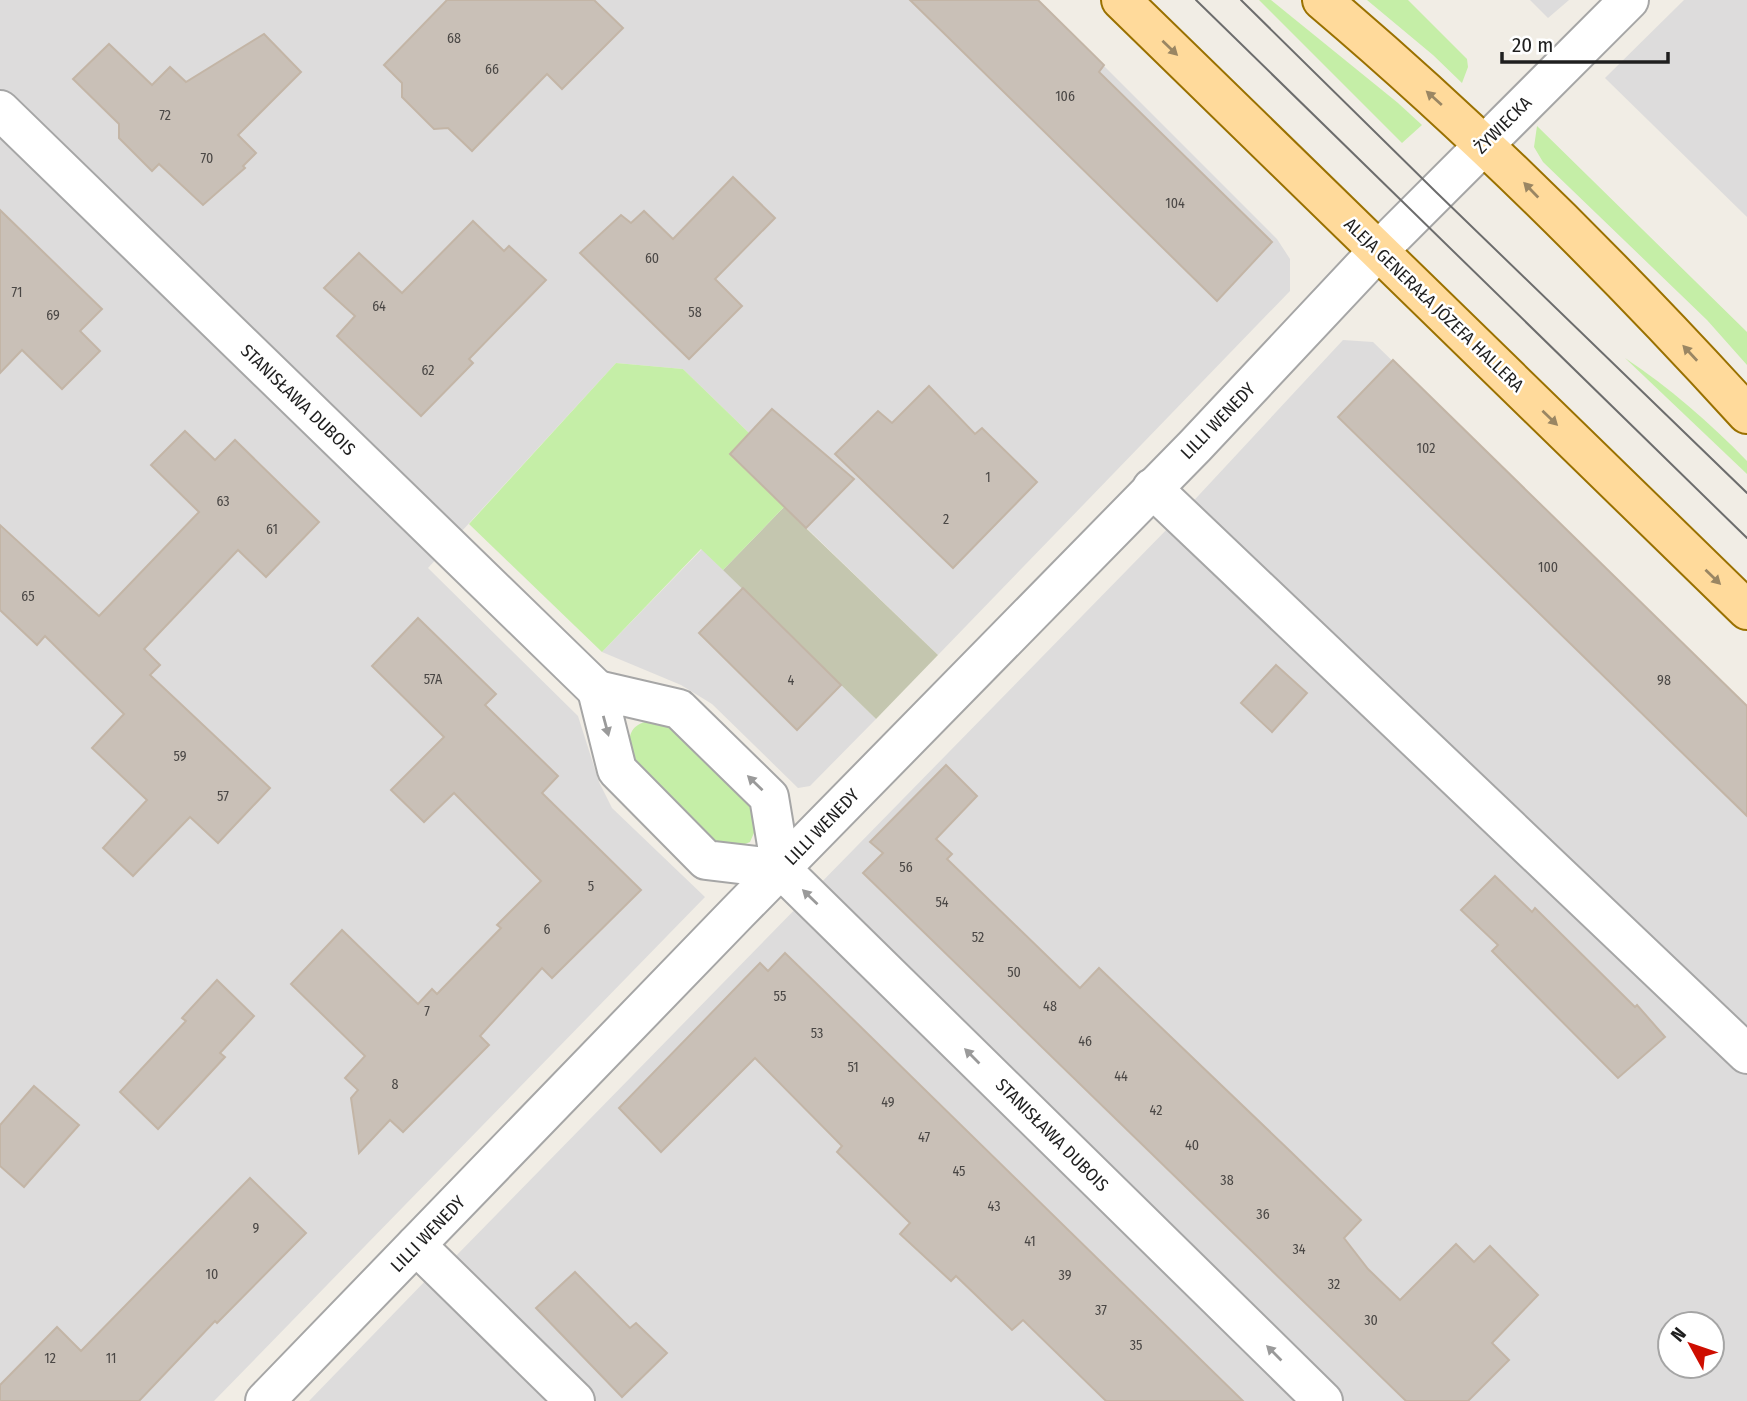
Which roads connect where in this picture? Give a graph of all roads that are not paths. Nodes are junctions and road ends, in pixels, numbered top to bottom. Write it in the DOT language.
graph roads {
  1 [pos="1121,0"];
  2 [pos="1322,0"];
  3 [pos="1629,0"];
  4 [pos="0,110"];
  5 [pos="1485,144"];
  6 [pos="1378,251"];
  7 [pos="1747,414"];
  8 [pos="1153,488"];
  9 [pos="1747,610"];
  10 [pos="597,690"];
  11 [pos="781,869"];
  12 [pos="1747,1054"];
  13 [pos="416,1245"];
  14 [pos="265,1401"];
  15 [pos="575,1401"];
  16 [pos="1323,1401"];
  1 -- 6 [label="main road, ALEJA GENERAŁA JÓZEFA HALLERA, one-way"];
  5 -- 2 [label="main road, one-way"];
  3 -- 5 [label="street, ŻYWIECKA"];
  4 -- 10 [label="street, STANISŁAWA DUBOIS"];
  5 -- 6 [label="street, ŻYWIECKA"];
  7 -- 5 [label="main road, one-way"];
  6 -- 8 [label="street, LILLI WENEDY"];
  6 -- 9 [label="main road, ALEJA GENERAŁA JÓZEFA HALLERA, one-way"];
  8 -- 11 [label="street, LILLI WENEDY"];
  8 -- 12 [label="street"];
  11 -- 10 [label="street, one-way"];
  10 -- 11 [label="street, one-way"];
  11 -- 13 [label="street, LILLI WENEDY"];
  16 -- 11 [label="street, STANISŁAWA DUBOIS, one-way"];
  13 -- 14 [label="street, LILLI WENEDY"];
  13 -- 15 [label="street"];
}
